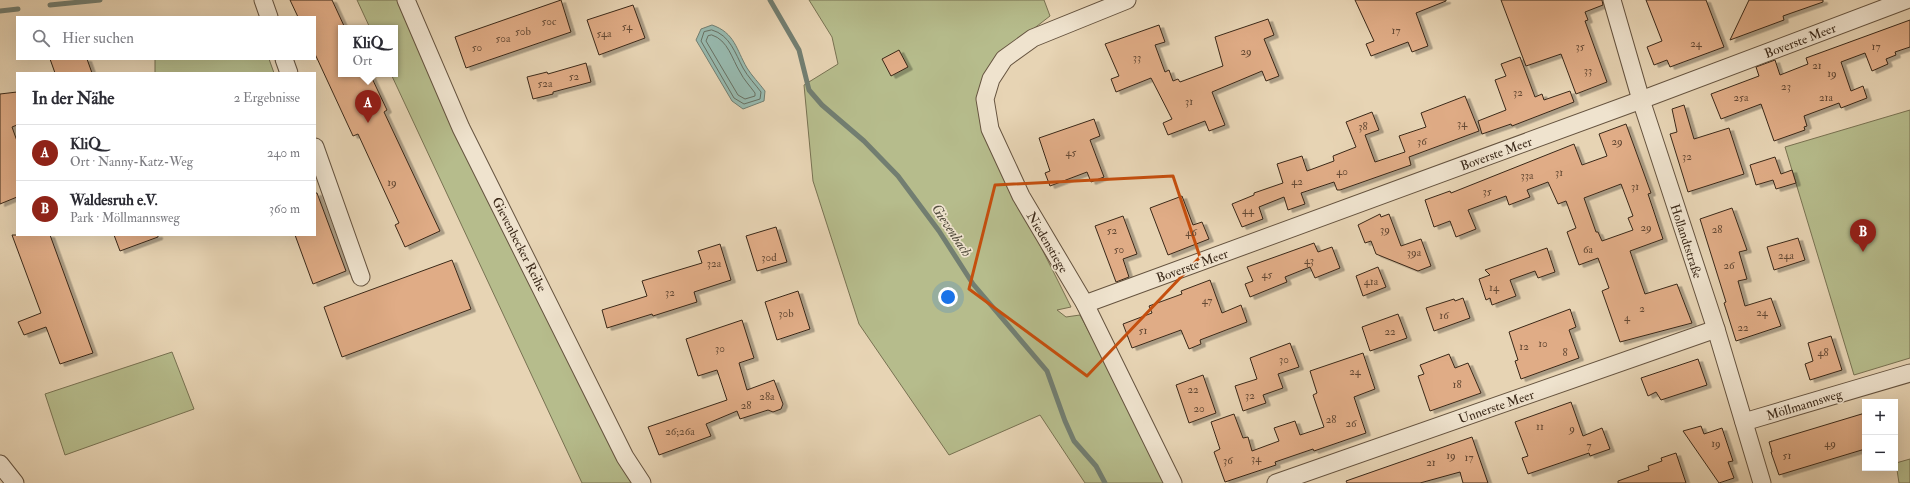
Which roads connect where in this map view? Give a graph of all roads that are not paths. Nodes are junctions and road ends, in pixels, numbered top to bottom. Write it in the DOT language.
graph roads {
  1 [pos="263,0"];
  2 [pos="406,0"];
  3 [pos="1127,0"];
  4 [pos="1612,0"];
  5 [pos="1906,0"];
  6 [pos="269,16"];
  7 [pos="284,60"];
  8 [pos="289,72"];
  9 [pos="1641,100"];
  10 [pos="316,150"];
  11 [pos="361,277"];
  12 [pos="1085,304"];
  13 [pos="1716,329"];
  14 [pos="1910,372"];
  15 [pos="1744,422"];
  16 [pos="0,464"];
  17 [pos="15,483"];
  18 [pos="642,483"];
  19 [pos="1174,483"];
  20 [pos="1276,483"];
  21 [pos="1762,483"];
  1 -- 6 [label="street"];
  2 -- 18 [label="street, Gievenbecker Reihe"];
  3 -- 12 [label="street, Niedenstiege"];
  4 -- 9 [label="street, Hollandtstraße"];
  5 -- 9 [label="street, Boverste Meer"];
  7 -- 8 [label="street"];
  9 -- 12 [label="street, Boverste Meer"];
  9 -- 13 [label="street, Hollandtstraße"];
  10 -- 11 [label="street"];
  12 -- 19 [label="street, Niedenstiege"];
  13 -- 15 [label="street, Hollandtstraße"];
  13 -- 20 [label="street, Unnerste Meer"];
  14 -- 15 [label="street, Möllmannsweg"];
  15 -- 21 [label="street, Hollandtstraße"];
  16 -- 17 [label="street"];
}
